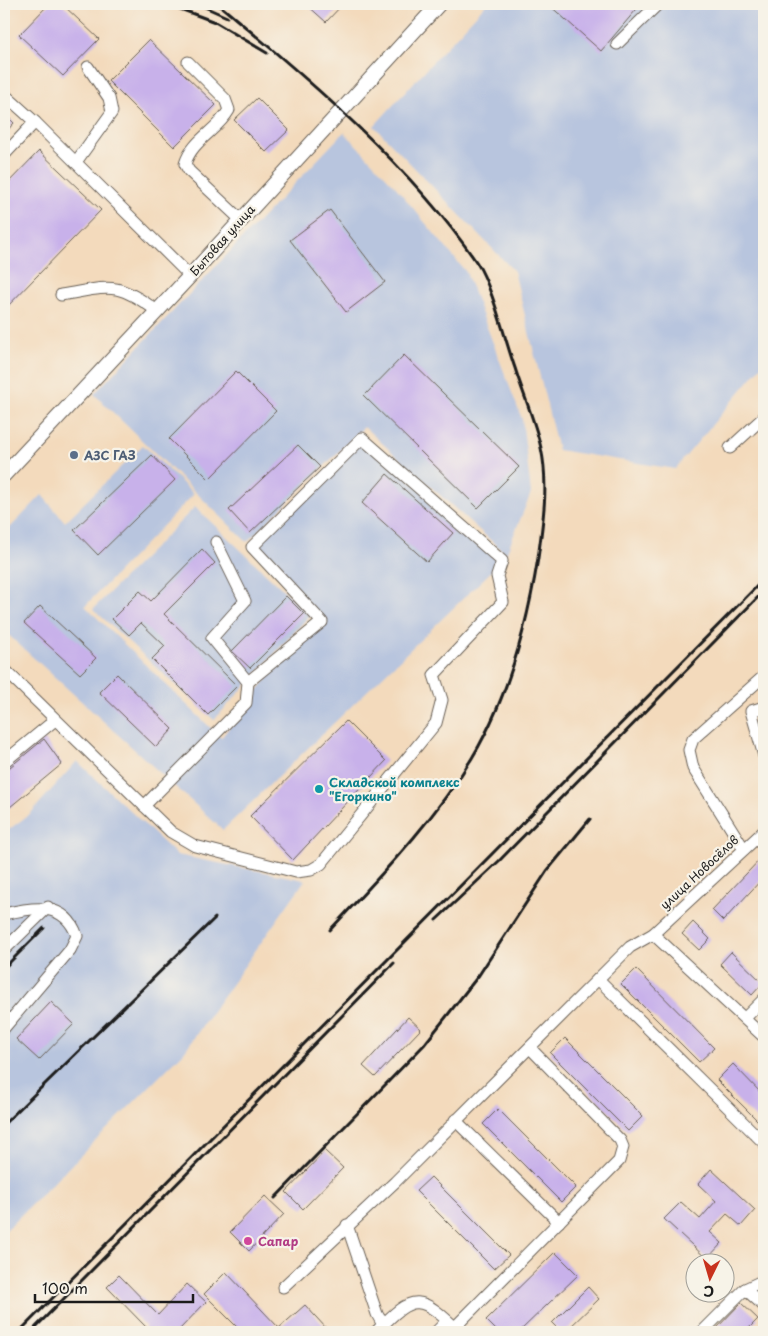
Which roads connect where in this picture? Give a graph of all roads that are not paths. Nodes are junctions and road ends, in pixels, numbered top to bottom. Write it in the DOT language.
graph roads {
  1 [pos="439,4"];
  2 [pos="658,4"];
  3 [pos="617,44"];
  4 [pos="188,62"];
  5 [pos="88,68"];
  6 [pos="4,94"];
  7 [pos="35,122"];
  8 [pos="4,155"];
  9 [pos="76,162"];
  10 [pos="240,220"];
  11 [pos="190,276"];
  12 [pos="61,295"];
  13 [pos="157,311"];
  14 [pos="764,416"];
  15 [pos="730,448"];
  16 [pos="4,474"];
  17 [pos="216,542"];
  18 [pos="4,669"];
  19 [pos="764,676"];
  20 [pos="248,682"];
  21 [pos="764,707"];
  22 [pos="55,720"];
  23 [pos="764,756"];
  24 [pos="4,762"];
  25 [pos="144,806"];
  26 [pos="764,831"];
  27 [pos="744,849"];
  28 [pos="48,907"];
  29 [pos="4,914"];
  30 [pos="653,934"];
  31 [pos="4,950"];
  32 [pos="598,979"];
  33 [pos="764,999"];
  34 [pos="745,1018"];
  35 [pos="4,1028"];
  36 [pos="764,1037"];
  37 [pos="530,1048"];
  38 [pos="455,1120"];
  39 [pos="764,1143"];
  40 [pos="559,1222"];
  41 [pos="347,1225"];
  42 [pos="764,1280"];
  43 [pos="283,1287"];
  44 [pos="745,1289"];
  45 [pos="764,1306"];
  46 [pos="454,1327"];
  47 [pos="379,1328"];
  48 [pos="436,1332"];
  49 [pos="702,1332"];
  1 -- 10 [label="main road, Бытовая улица"];
  2 -- 3 [label="street"];
  4 -- 10 [label="street"];
  5 -- 9 [label="street"];
  6 -- 7 [label="street"];
  7 -- 8 [label="street"];
  7 -- 9 [label="street"];
  9 -- 11 [label="street"];
  10 -- 11 [label="main road, Бытовая улица"];
  11 -- 13 [label="main road, Бытовая улица"];
  12 -- 13 [label="street"];
  13 -- 16 [label="main road, Бытовая улица"];
  14 -- 15 [label="street"];
  17 -- 20 [label="street"];
  18 -- 22 [label="street"];
  19 -- 27 [label="street"];
  20 -- 25 [label="street"];
  20 -- 25 [label="street"];
  21 -- 23 [label="street"];
  22 -- 24 [label="street"];
  22 -- 25 [label="street"];
  26 -- 27 [label="street, улица Новосёлов"];
  27 -- 30 [label="street, улица Новосёлов"];
  28 -- 29 [label="street"];
  28 -- 31 [label="street"];
  28 -- 35 [label="street"];
  30 -- 32 [label="street, улица Новосёлов"];
  30 -- 34 [label="street"];
  32 -- 37 [label="street, улица Новосёлов"];
  32 -- 39 [label="street"];
  33 -- 34 [label="street"];
  34 -- 36 [label="street"];
  37 -- 38 [label="street, улица Новосёлов"];
  37 -- 40 [label="street"];
  38 -- 40 [label="street"];
  38 -- 41 [label="street, улица Новосёлов"];
  40 -- 46 [label="street"];
  41 -- 43 [label="street, улица Новосёлов"];
  41 -- 47 [label="street"];
  42 -- 44 [label="street"];
  44 -- 45 [label="street"];
  44 -- 49 [label="street"];
  46 -- 47 [label="street"];
  46 -- 48 [label="street"];
}
